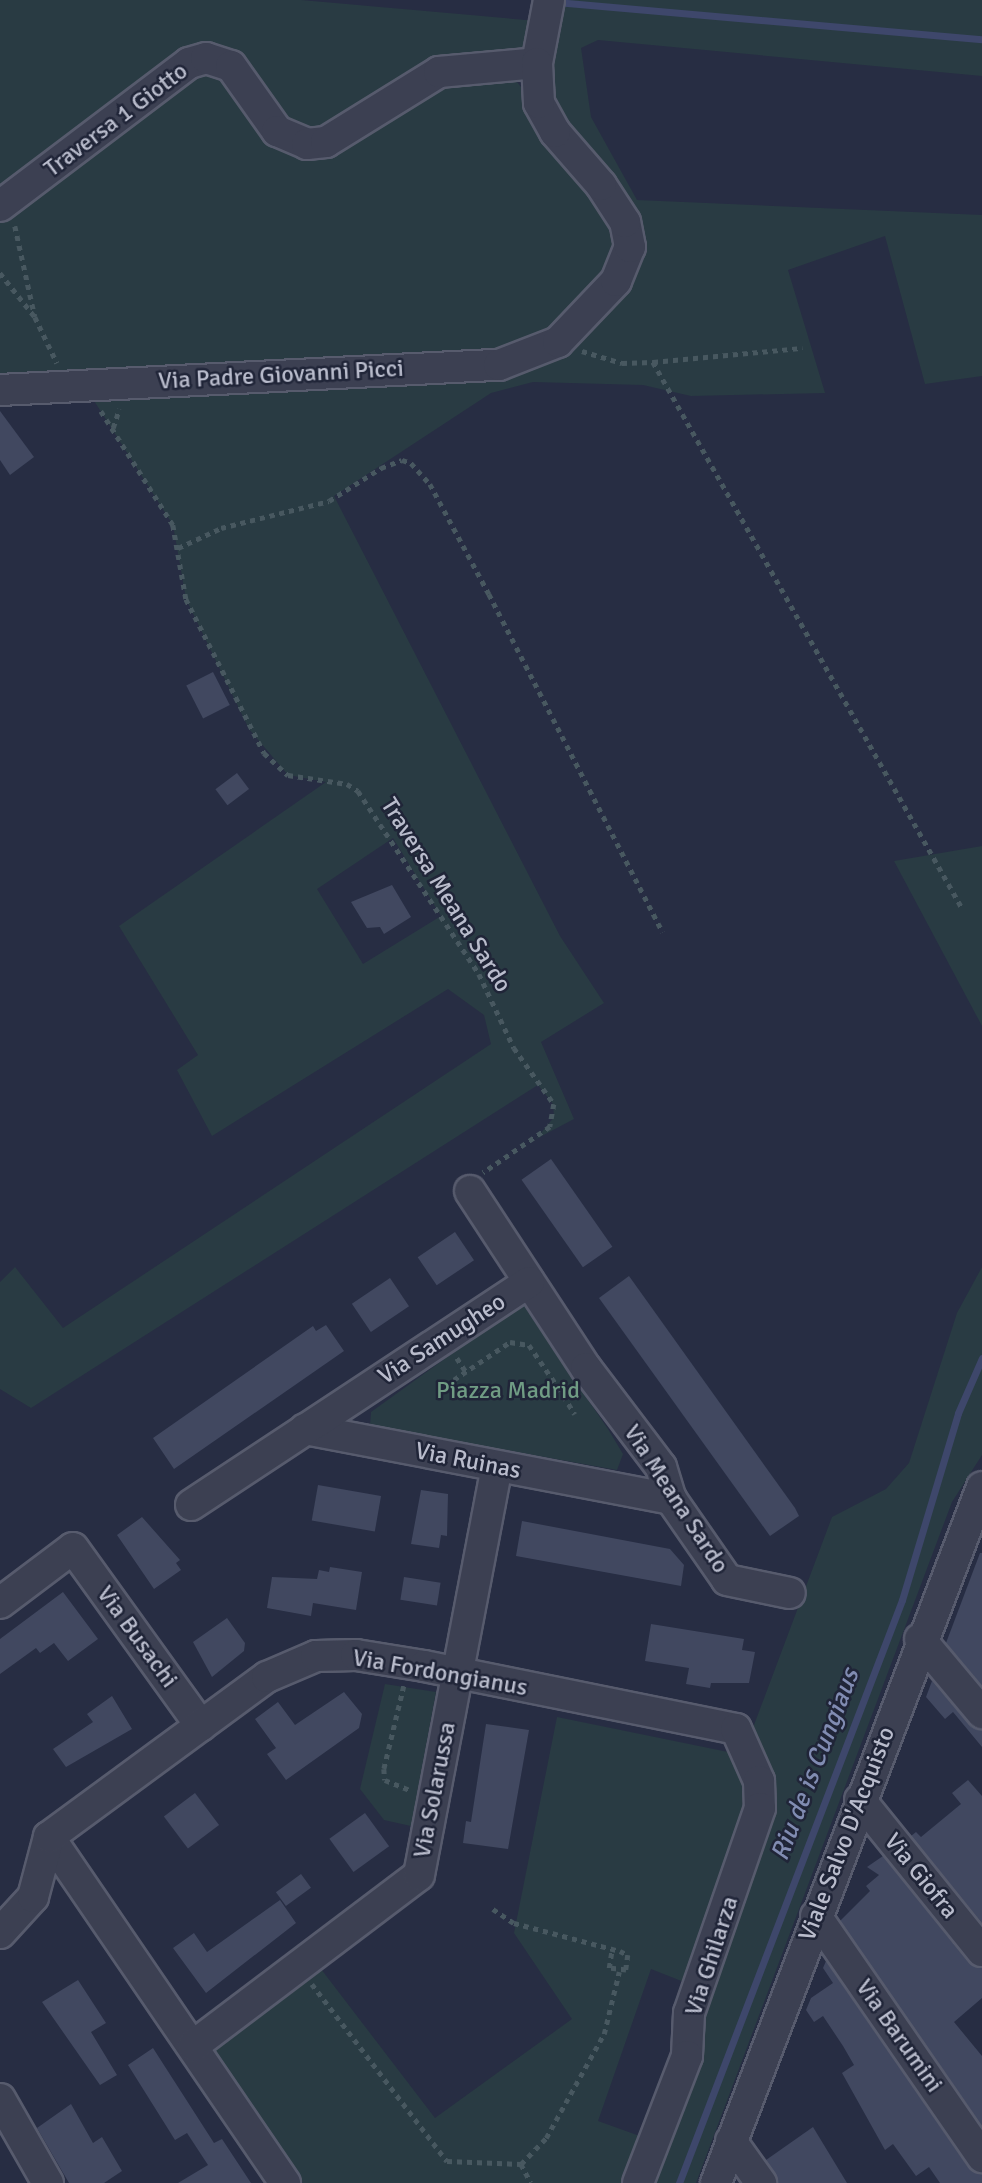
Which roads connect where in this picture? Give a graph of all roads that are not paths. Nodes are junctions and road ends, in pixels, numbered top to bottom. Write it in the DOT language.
graph roads {
  1 [pos="548,10"];
  2 [pos="537,63"];
  3 [pos="11,198"];
  4 [pos="0,390"];
  5 [pos="470,1191"];
  6 [pos="528,1282"];
  7 [pos="354,1397"];
  8 [pos="305,1429"];
  9 [pos="364,1441"];
  10 [pos="652,1455"];
  11 [pos="497,1467"];
  12 [pos="982,1487"];
  13 [pos="630,1491"];
  14 [pos="671,1499"];
  15 [pos="191,1505"];
  16 [pos="790,1593"];
  17 [pos="0,1603"];
  18 [pos="920,1639"];
  19 [pos="458,1675"];
  20 [pos="982,1713"];
  21 [pos="201,1726"];
  22 [pos="736,1729"];
  23 [pos="860,1800"];
  24 [pos="49,1837"];
  25 [pos="816,1916"];
  26 [pos="0,1933"];
  27 [pos="982,1951"];
  28 [pos="193,2046"];
  29 [pos="0,2099"];
  30 [pos="731,2141"];
  31 [pos="982,2157"];
  32 [pos="48,2183"];
  33 [pos="285,2183"];
  34 [pos="638,2183"];
  35 [pos="716,2183"];
  36 [pos="761,2183"];
  1 -- 2 [label="street"];
  2 -- 3 [label="street, Traversa 1 Giotto"];
  2 -- 4 [label="street, Via Padre Giovanni Picci"];
  5 -- 6 [label="street, Via Meana Sardo"];
  6 -- 7 [label="street, Via Samugheo"];
  6 -- 10 [label="street, Via Meana Sardo"];
  7 -- 8 [label="street, Via Samugheo"];
  7 -- 9 [label="street, Via Samugheo"];
  8 -- 9 [label="street, Via Ruinas"];
  8 -- 15 [label="street, Via Samugheo"];
  9 -- 11 [label="street, Via Ruinas"];
  10 -- 13 [label="street"];
  10 -- 14 [label="street, Via Meana Sardo"];
  11 -- 13 [label="street, Via Ruinas"];
  11 -- 19 [label="street, Via Solarussa"];
  12 -- 18 [label="street, Viale Salvo D'Acquisto"];
  13 -- 14 [label="street, Via Ruinas"];
  14 -- 16 [label="street, Via Meana Sardo"];
  17 -- 21 [label="street, Via Busachi"];
  18 -- 20 [label="street"];
  18 -- 23 [label="street, Viale Salvo D'Acquisto"];
  19 -- 21 [label="street, Via Fordongianus"];
  19 -- 22 [label="street, Via Fordongianus"];
  19 -- 28 [label="street, Via Solarussa"];
  21 -- 24 [label="street, Via Fordongianus"];
  22 -- 34 [label="street, Via Ghilarza"];
  23 -- 25 [label="street, Viale Salvo D'Acquisto"];
  23 -- 27 [label="street, Via Giofra"];
  24 -- 26 [label="street"];
  24 -- 28 [label="street"];
  25 -- 30 [label="street, Viale Salvo D'Acquisto"];
  25 -- 31 [label="street, Via Barumini"];
  28 -- 33 [label="street"];
  29 -- 32 [label="street"];
  30 -- 35 [label="street, Viale Salvo D'Acquisto"];
  30 -- 36 [label="street"];
}
